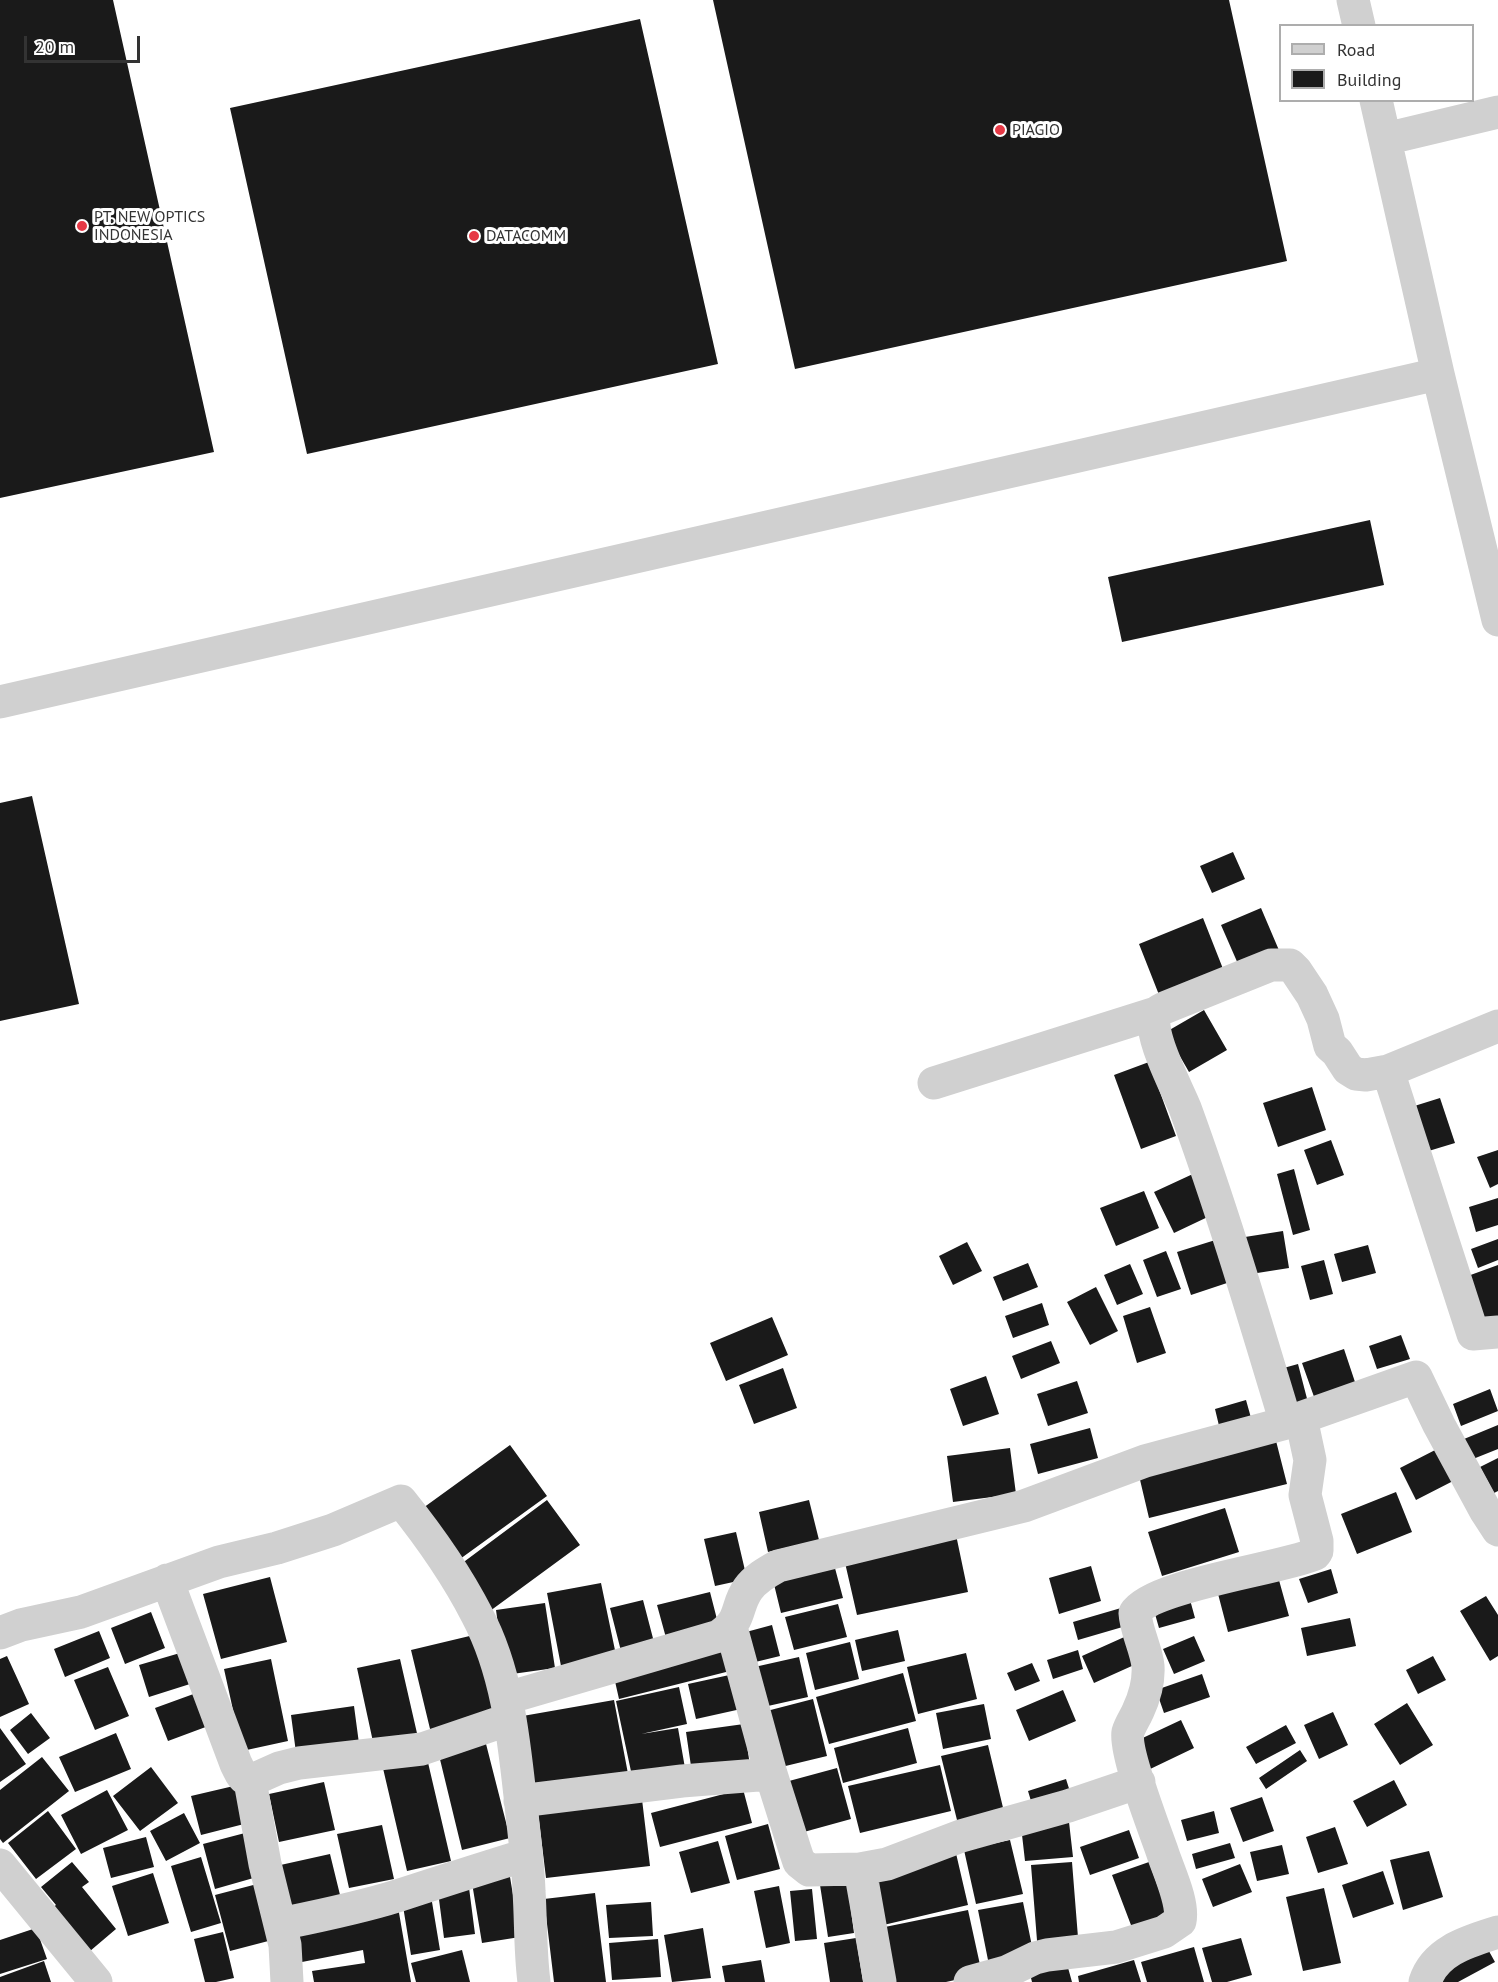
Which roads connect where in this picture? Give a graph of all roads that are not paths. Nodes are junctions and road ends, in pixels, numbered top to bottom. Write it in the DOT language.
graph roads {
  1 [pos="1353,0"];
  2 [pos="1359,24"];
  3 [pos="1376,102"];
  4 [pos="1498,112"];
  5 [pos="1385,139"];
  6 [pos="1438,374"];
  7 [pos="1498,620"];
  8 [pos="0,702"];
  9 [pos="1156,1013"];
  10 [pos="1498,1026"];
  11 [pos="1388,1071"];
  12 [pos="934,1083"];
  13 [pos="1498,1332"];
  14 [pos="1293,1420"];
  15 [pos="1498,1530"];
  16 [pos="167,1580"];
  17 [pos="731,1627"];
  18 [pos="0,1633"];
  19 [pos="508,1709"];
  20 [pos="771,1774"];
  21 [pos="250,1781"];
  22 [pos="1138,1782"];
  23 [pos="520,1801"];
  24 [pos="526,1855"];
  25 [pos="0,1865"];
  26 [pos="860,1869"];
  27 [pos="280,1924"];
  28 [pos="1498,1932"];
  29 [pos="96,1982"];
  30 [pos="287,1982"];
  31 [pos="534,1982"];
  32 [pos="880,1982"];
  33 [pos="970,1982"];
  34 [pos="1425,1982"];
  1 -- 2 [label="street"];
  3 -- 5 [label="street"];
  4 -- 5 [label="street"];
  5 -- 6 [label="street"];
  6 -- 7 [label="street"];
  6 -- 8 [label="street"];
  9 -- 11 [label="street"];
  9 -- 12 [label="street"];
  9 -- 14 [label="street"];
  10 -- 11 [label="street"];
  11 -- 13 [label="street"];
  14 -- 15 [label="street"];
  14 -- 17 [label="street"];
  14 -- 22 [label="street"];
  16 -- 18 [label="street"];
  16 -- 19 [label="street"];
  16 -- 21 [label="street"];
  17 -- 19 [label="street"];
  17 -- 20 [label="street"];
  19 -- 21 [label="street"];
  19 -- 23 [label="street"];
  20 -- 23 [label="street"];
  20 -- 26 [label="street"];
  21 -- 27 [label="street"];
  22 -- 26 [label="street"];
  22 -- 33 [label="street"];
  23 -- 24 [label="street"];
  24 -- 27 [label="street"];
  24 -- 31 [label="street"];
  25 -- 29 [label="street"];
  26 -- 32 [label="street"];
  27 -- 30 [label="street"];
  28 -- 34 [label="street"];
}
